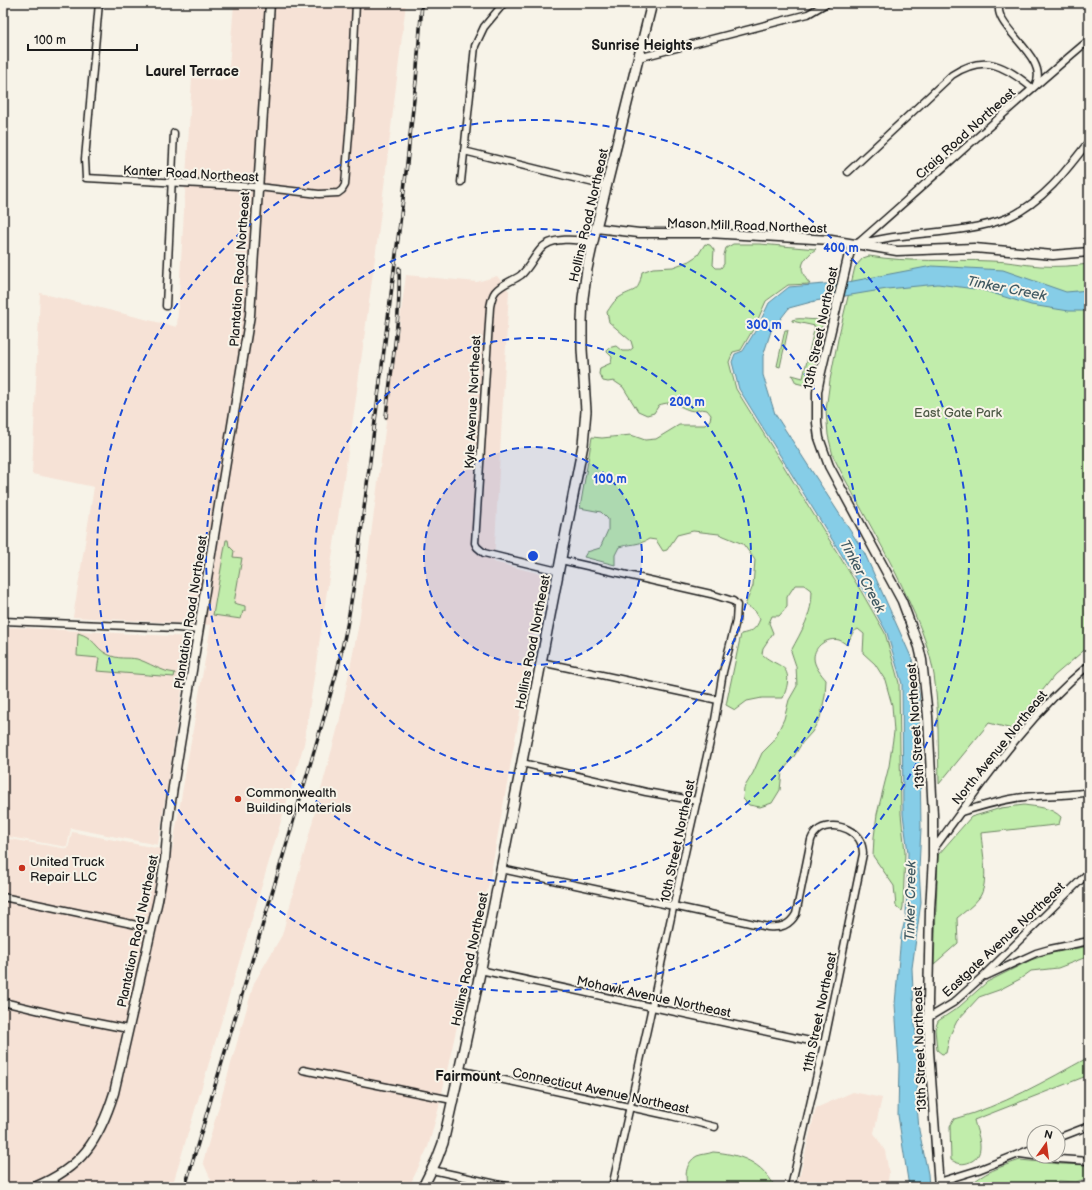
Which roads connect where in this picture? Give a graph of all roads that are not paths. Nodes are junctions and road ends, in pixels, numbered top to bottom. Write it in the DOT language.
graph roads {
  1 [pos="99,3"];
  2 [pos="270,3"];
  3 [pos="356,3"];
  4 [pos="504,3"];
  5 [pos="652,3"];
  6 [pos="826,3"];
  7 [pos="1000,3"];
  8 [pos="1089,40"];
  9 [pos="638,58"];
  10 [pos="1034,86"];
  11 [pos="174,133"];
  12 [pos="1089,141"];
  13 [pos="464,150"];
  14 [pos="848,172"];
  15 [pos="461,182"];
  16 [pos="171,184"];
  17 [pos="606,186"];
  18 [pos="258,187"];
  19 [pos="596,228"];
  20 [pos="593,243"];
  21 [pos="857,244"];
  22 [pos="1089,252"];
  23 [pos="166,306"];
  24 [pos="561,560"];
  25 [pos="558,571"];
  26 [pos="3,621"];
  27 [pos="199,630"];
  28 [pos="541,662"];
  29 [pos="1089,665"];
  30 [pos="718,700"];
  31 [pos="522,763"];
  32 [pos="1089,792"];
  33 [pos="697,801"];
  34 [pos="961,812"];
  35 [pos="933,850"];
  36 [pos="501,869"];
  37 [pos="1089,872"];
  38 [pos="3,897"];
  39 [pos="674,906"];
  40 [pos="151,928"];
  41 [pos="1089,941"];
  42 [pos="480,970"];
  43 [pos="982,977"];
  44 [pos="3,1002"];
  45 [pos="652,1006"];
  46 [pos="928,1018"];
  47 [pos="128,1029"];
  48 [pos="824,1044"];
  49 [pos="303,1070"];
  50 [pos="458,1070"];
  51 [pos="452,1100"];
  52 [pos="630,1107"];
  53 [pos="1089,1126"];
  54 [pos="715,1127"];
  55 [pos="1066,1135"];
  56 [pos="1026,1151"];
  57 [pos="1019,1154"];
  58 [pos="1026,1155"];
  59 [pos="1066,1159"];
  60 [pos="1089,1161"];
  61 [pos="432,1170"];
  62 [pos="54,1178"];
  63 [pos="939,1185"];
  64 [pos="34,1187"];
  65 [pos="56,1187"];
  66 [pos="423,1187"];
  67 [pos="510,1187"];
  68 [pos="612,1187"];
  69 [pos="791,1187"];
  1 -- 16 [label="street, Kanter Road Northeast"];
  2 -- 18 [label="street, Plantation Road Northeast"];
  3 -- 18 [label="street, Kanter Road Northeast"];
  4 -- 13 [label="street"];
  5 -- 9 [label="main road, Hollins Road Northeast"];
  6 -- 9 [label="street"];
  7 -- 10 [label="street"];
  8 -- 10 [label="street, Craig Road Northeast"];
  9 -- 17 [label="main road, Hollins Road Northeast"];
  10 -- 14 [label="street"];
  10 -- 21 [label="street, Craig Road Northeast"];
  11 -- 16 [label="street"];
  12 -- 21 [label="street"];
  13 -- 15 [label="street"];
  13 -- 17 [label="street"];
  16 -- 18 [label="street, Kanter Road Northeast"];
  16 -- 23 [label="street"];
  17 -- 19 [label="main road, Hollins Road Northeast"];
  18 -- 27 [label="street, Plantation Road Northeast"];
  19 -- 20 [label="main road, Hollins Road Northeast"];
  19 -- 21 [label="street, Mason Mill Road Northeast"];
  20 -- 24 [label="main road, Hollins Road Northeast"];
  20 -- 25 [label="street, Kyle Avenue Northeast"];
  21 -- 22 [label="street, Mason Mill Road Northeast"];
  21 -- 35 [label="street, 13th Street Northeast"];
  24 -- 25 [label="main road, Hollins Road Northeast"];
  24 -- 30 [label="street, 10th Street Northeast"];
  25 -- 28 [label="main road, Hollins Road Northeast"];
  26 -- 27 [label="street"];
  27 -- 40 [label="street, Plantation Road Northeast"];
  28 -- 30 [label="street"];
  28 -- 31 [label="main road, Hollins Road Northeast"];
  29 -- 34 [label="street, North Avenue Northeast"];
  30 -- 33 [label="street, 10th Street Northeast"];
  31 -- 33 [label="street"];
  31 -- 36 [label="main road, Hollins Road Northeast"];
  32 -- 34 [label="street"];
  33 -- 39 [label="street, 10th Street Northeast"];
  34 -- 35 [label="street, North Avenue Northeast"];
  35 -- 46 [label="street, 13th Street Northeast"];
  36 -- 39 [label="street"];
  36 -- 42 [label="main road, Hollins Road Northeast"];
  37 -- 43 [label="street, Eastgate Avenue Northeast"];
  38 -- 40 [label="street"];
  39 -- 45 [label="street, 10th Street Northeast"];
  39 -- 48 [label="street, 11th Street Northeast"];
  40 -- 47 [label="street, Plantation Road Northeast"];
  41 -- 43 [label="street"];
  42 -- 45 [label="street, Mohawk Avenue Northeast"];
  42 -- 50 [label="main road, Hollins Road Northeast"];
  43 -- 46 [label="street, Eastgate Avenue Northeast"];
  44 -- 47 [label="street"];
  45 -- 48 [label="street, Mohawk Avenue Northeast"];
  45 -- 52 [label="street, 10th Street Northeast"];
  46 -- 63 [label="street, 13th Street Northeast"];
  47 -- 62 [label="street, Plantation Road Northeast"];
  48 -- 69 [label="street, 11th Street Northeast"];
  49 -- 51 [label="street"];
  50 -- 51 [label="main road, Hollins Road Northeast"];
  50 -- 52 [label="street, Connecticut Avenue Northeast"];
  51 -- 61 [label="main road, Hollins Road Northeast"];
  52 -- 54 [label="street, Connecticut Avenue Northeast"];
  52 -- 68 [label="street, 10th Street Northeast"];
  53 -- 55 [label="street"];
  56 -- 57 [label="street"];
  57 -- 58 [label="street"];
  57 -- 63 [label="street"];
  59 -- 60 [label="street"];
  61 -- 66 [label="main road, Hollins Road Northeast"];
  61 -- 67 [label="street"];
  62 -- 64 [label="street, Plantation Road Northeast"];
  62 -- 65 [label="street"];
}
